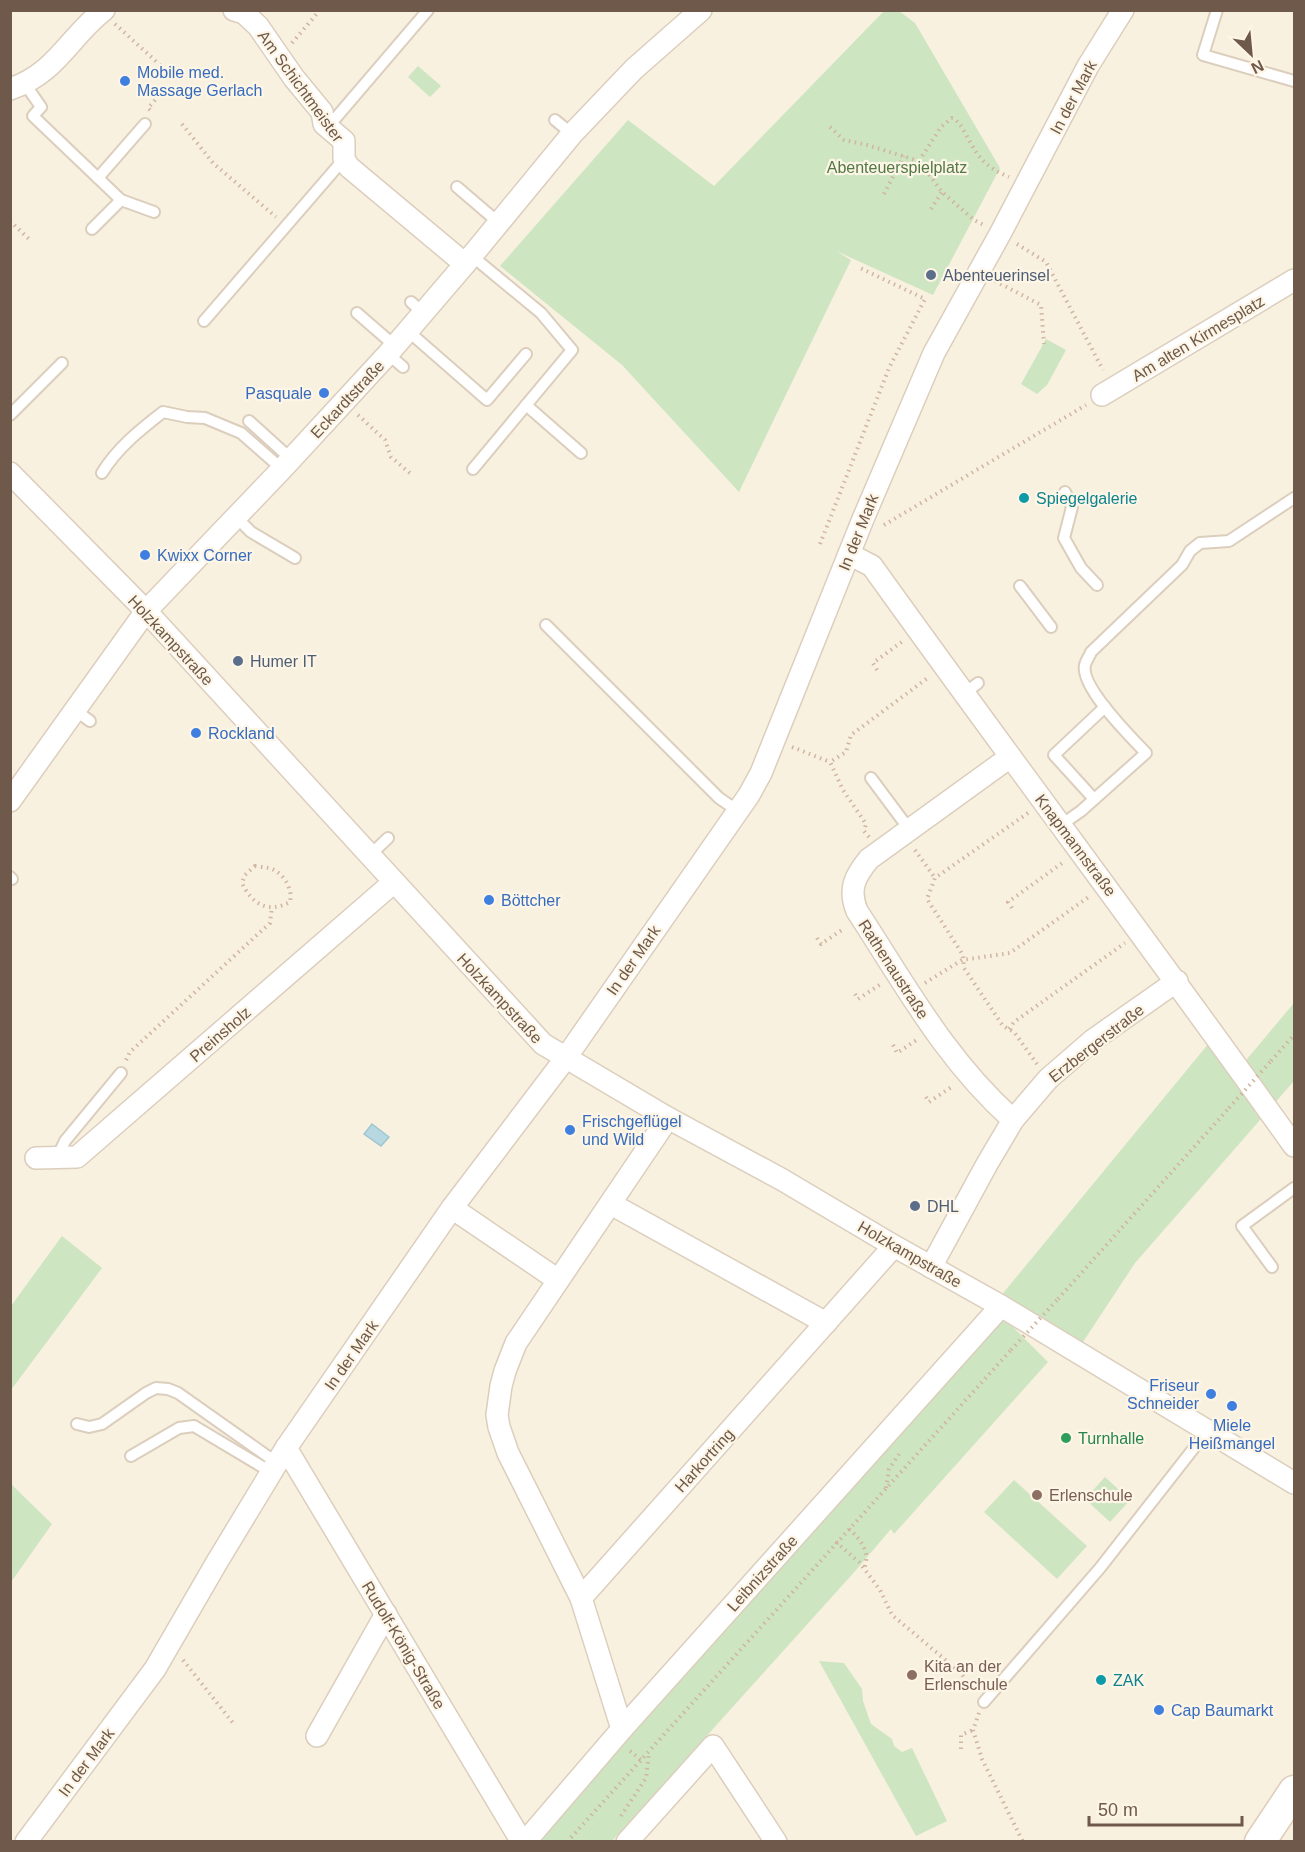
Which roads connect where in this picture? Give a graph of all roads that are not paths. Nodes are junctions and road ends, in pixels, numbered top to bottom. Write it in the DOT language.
graph roads {
  1 [pos="234,10"];
  2 [pos="428,10"];
  3 [pos="1123,10"];
  4 [pos="1217,10"];
  5 [pos="102,11"];
  6 [pos="700,11"];
  7 [pos="1294,81"];
  8 [pos="18,87"];
  9 [pos="555,120"];
  10 [pos="145,124"];
  11 [pos="328,127"];
  12 [pos="572,134"];
  13 [pos="344,159"];
  14 [pos="98,178"];
  15 [pos="457,187"];
  16 [pos="121,200"];
  17 [pos="154,212"];
  18 [pos="499,222"];
  19 [pos="92,229"];
  20 [pos="469,260"];
  21 [pos="1294,280"];
  22 [pos="357,313"];
  23 [pos="204,321"];
  24 [pos="398,350"];
  25 [pos="526,354"];
  26 [pos="62,363"];
  27 [pos="1102,395"];
  28 [pos="526,405"];
  29 [pos="10,415"];
  30 [pos="249,421"];
  31 [pos="581,453"];
  32 [pos="286,464"];
  33 [pos="473,469"];
  34 [pos="102,473"];
  35 [pos="10,474"];
  36 [pos="1065,492"];
  37 [pos="1294,498"];
  38 [pos="236,517"];
  39 [pos="849,554"];
  40 [pos="295,558"];
  41 [pos="1097,585"];
  42 [pos="1020,586"];
  43 [pos="146,611"];
  44 [pos="546,625"];
  45 [pos="1052,627"];
  46 [pos="1105,707"];
  47 [pos="1010,757"];
  48 [pos="871,777"];
  49 [pos="1094,799"];
  50 [pos="10,801"];
  51 [pos="738,811"];
  52 [pos="1061,825"];
  53 [pos="906,832"];
  54 [pos="388,838"];
  55 [pos="369,856"];
  56 [pos="394,882"];
  57 [pos="1177,981"];
  58 [pos="565,1059"];
  59 [pos="121,1073"];
  60 [pos="668,1118"];
  61 [pos="1013,1120"];
  62 [pos="1294,1146"];
  63 [pos="36,1158"];
  64 [pos="57,1158"];
  65 [pos="1294,1188"];
  66 [pos="611,1204"];
  67 [pos="452,1208"];
  68 [pos="894,1246"];
  69 [pos="931,1267"];
  70 [pos="1272,1267"];
  71 [pos="558,1280"];
  72 [pos="1001,1306"];
  73 [pos="826,1323"];
  74 [pos="77,1424"];
  75 [pos="1208,1430"];
  76 [pos="132,1456"];
  77 [pos="278,1461"];
  78 [pos="1294,1483"];
  79 [pos="581,1598"];
  80 [pos="386,1614"];
  81 [pos="984,1702"];
  82 [pos="622,1729"];
  83 [pos="317,1736"];
  84 [pos="1294,1791"];
  85 [pos="26,1842"];
  86 [pos="523,1842"];
  87 [pos="627,1842"];
  88 [pos="776,1842"];
  89 [pos="1260,1842"];
  1 -- 11 [label="street, Am Schichtmeister"];
  2 -- 11 [label="lane"];
  3 -- 39 [label="street, In der Mark"];
  4 -- 7 [label="lane"];
  5 -- 8 [label="street"];
  6 -- 12 [label="street, Eckardtstraße"];
  8 -- 14 [label="lane"];
  9 -- 12 [label="lane"];
  10 -- 14 [label="lane"];
  11 -- 13 [label="street, Am Schichtmeister"];
  12 -- 18 [label="street, Eckardtstraße"];
  13 -- 20 [label="street, Am Schichtmeister"];
  13 -- 23 [label="lane"];
  14 -- 16 [label="lane"];
  15 -- 18 [label="lane"];
  16 -- 17 [label="lane"];
  16 -- 19 [label="lane"];
  18 -- 20 [label="street, Eckardtstraße"];
  20 -- 24 [label="street, Eckardtstraße"];
  20 -- 28 [label="lane"];
  21 -- 27 [label="street, Am alten Kirmesplatz"];
  22 -- 24 [label="lane"];
  24 -- 25 [label="lane"];
  24 -- 32 [label="street, Eckardtstraße"];
  26 -- 29 [label="lane"];
  28 -- 31 [label="lane"];
  28 -- 33 [label="lane"];
  30 -- 32 [label="lane"];
  32 -- 34 [label="lane"];
  32 -- 38 [label="street, Eckardtstraße"];
  35 -- 43 [label="street, Holzkampstraße"];
  36 -- 41 [label="lane"];
  37 -- 46 [label="lane"];
  38 -- 40 [label="lane"];
  38 -- 43 [label="street, Eckardtstraße"];
  39 -- 47 [label="street, Knapmannstraße"];
  39 -- 51 [label="street, In der Mark"];
  42 -- 45 [label="lane"];
  43 -- 50 [label="street, Eckardtstraße"];
  43 -- 55 [label="street, Holzkampstraße"];
  44 -- 51 [label="lane"];
  46 -- 49 [label="lane"];
  46 -- 49 [label="lane"];
  47 -- 52 [label="street, Knapmannstraße"];
  47 -- 53 [label="street, Rathenaustraße"];
  48 -- 53 [label="lane"];
  49 -- 52 [label="lane"];
  51 -- 58 [label="street, In der Mark"];
  52 -- 57 [label="street, Knapmannstraße"];
  53 -- 61 [label="street, Rathenaustraße"];
  54 -- 55 [label="lane"];
  55 -- 56 [label="street, Holzkampstraße"];
  56 -- 58 [label="street, Holzkampstraße"];
  56 -- 64 [label="street, Preinsholz"];
  57 -- 61 [label="street, Erzbergerstraße"];
  57 -- 62 [label="street, Knapmannstraße"];
  58 -- 60 [label="street, Holzkampstraße"];
  58 -- 67 [label="street, In der Mark"];
  59 -- 64 [label="lane"];
  60 -- 66 [label="street"];
  60 -- 68 [label="street, Holzkampstraße"];
  61 -- 69 [label="street, Erzbergerstraße"];
  63 -- 64 [label="street, Preinsholz"];
  65 -- 70 [label="lane"];
  66 -- 71 [label="street"];
  66 -- 73 [label="street"];
  67 -- 71 [label="street"];
  67 -- 77 [label="street, In der Mark"];
  68 -- 69 [label="street, Holzkampstraße"];
  68 -- 73 [label="street, Harkortring"];
  69 -- 72 [label="street, Holzkampstraße"];
  71 -- 79 [label="street"];
  72 -- 75 [label="street, Holzkampstraße"];
  72 -- 82 [label="street, Leibnizstraße"];
  73 -- 79 [label="street, Harkortring"];
  74 -- 77 [label="lane"];
  75 -- 78 [label="street, Holzkampstraße"];
  75 -- 81 [label="lane"];
  76 -- 77 [label="lane"];
  77 -- 80 [label="street, Rudolf-König-Straße"];
  77 -- 85 [label="street, In der Mark"];
  79 -- 82 [label="street"];
  80 -- 83 [label="street"];
  80 -- 86 [label="street, Rudolf-König-Straße"];
  82 -- 86 [label="street, Leibnizstraße"];
  84 -- 89 [label="street"];
  87 -- 88 [label="street"];
}
